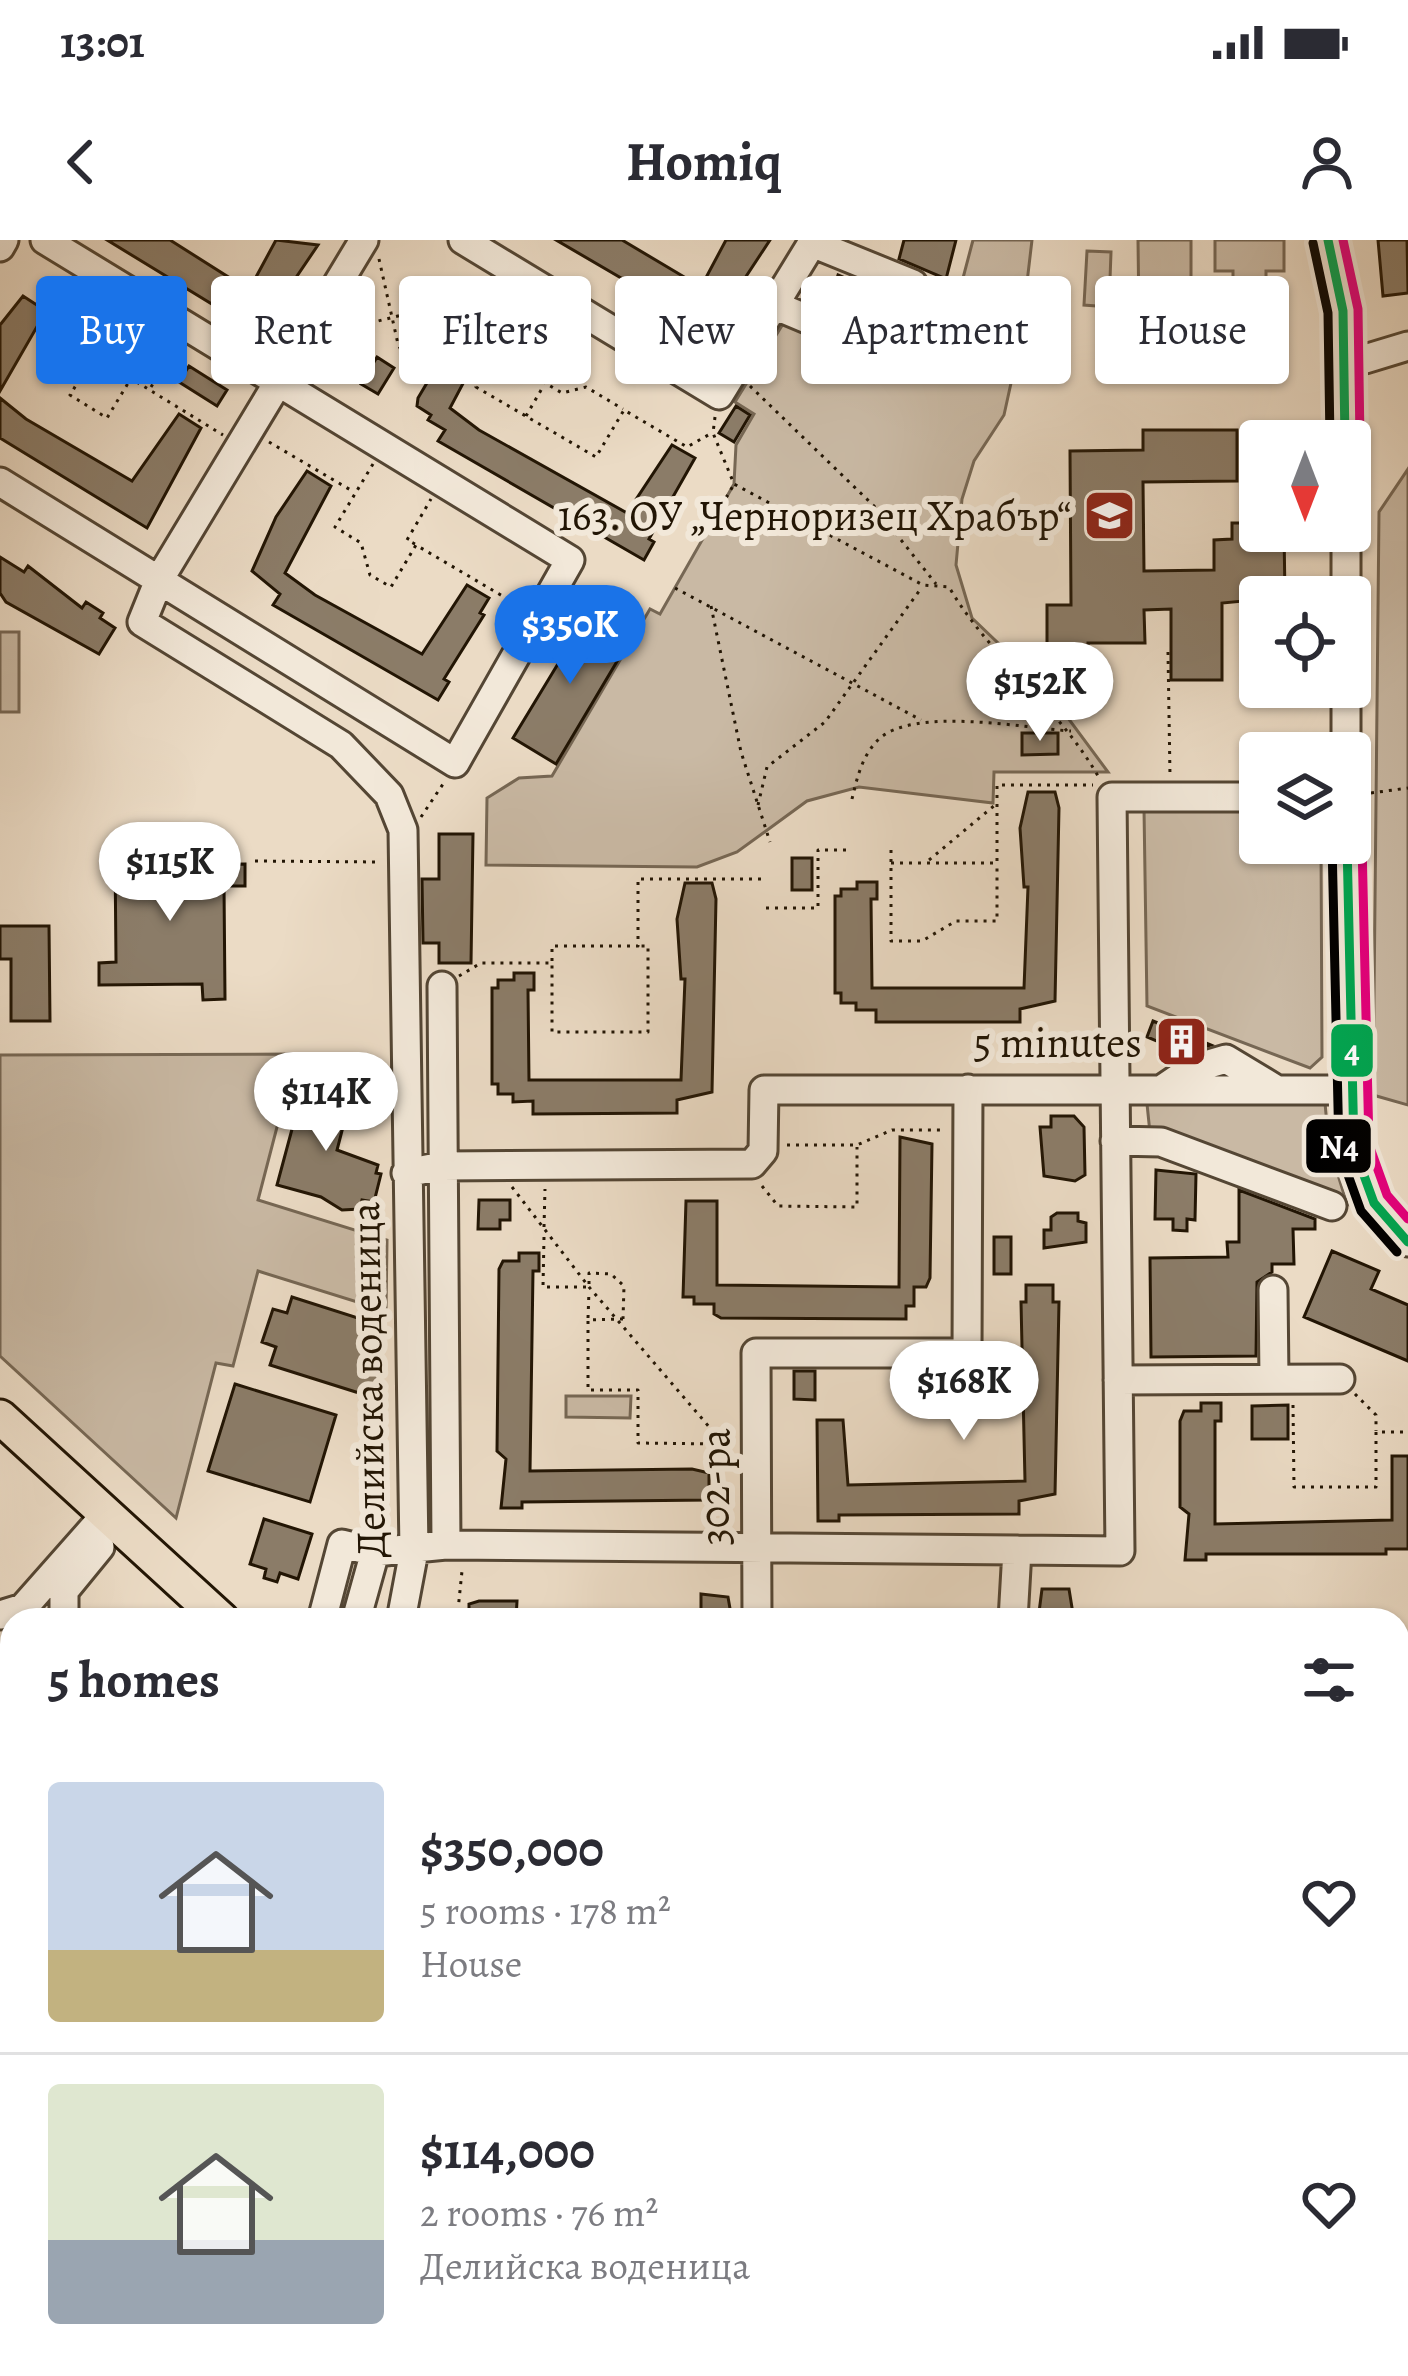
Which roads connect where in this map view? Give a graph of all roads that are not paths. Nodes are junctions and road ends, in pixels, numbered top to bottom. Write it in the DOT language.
graph roads {
  1 [pos="45,240"];
  2 [pos="463,240"];
  3 [pos="1328,240"];
  4 [pos="813,241"];
  5 [pos="372,249"];
  6 [pos="352,276"];
  7 [pos="777,300"];
  8 [pos="777,306"];
  9 [pos="615,326"];
  10 [pos="211,341"];
  11 [pos="1408,341"];
  12 [pos="1365,359"];
  13 [pos="277,384"];
  14 [pos="281,384"];
  15 [pos="1346,420"];
  16 [pos="0,482"];
  17 [pos="159,580"];
  18 [pos="1239,796"];
  19 [pos="1347,864"];
  20 [pos="442,986"];
  21 [pos="1115,1088"];
  22 [pos="968,1089"];
  23 [pos="1351,1090"];
  24 [pos="1115,1141"];
  25 [pos="442,1166"];
  26 [pos="406,1173"];
  27 [pos="1333,1206"];
  28 [pos="1408,1242"];
  29 [pos="1273,1290"];
  30 [pos="1284,1379"];
  31 [pos="1340,1379"];
  32 [pos="1118,1380"];
  33 [pos="0,1417"];
  34 [pos="112,1520"];
  35 [pos="455,1545"];
  36 [pos="757,1547"];
  37 [pos="1017,1550"];
  38 [pos="414,1551"];
  39 [pos="375,1552"];
  40 [pos="22,1608"];
  41 [pos="64,1608"];
  42 [pos="209,1608"];
  43 [pos="325,1608"];
  44 [pos="359,1608"];
  45 [pos="403,1608"];
  46 [pos="757,1608"];
  47 [pos="1014,1608"];
  1 -- 10 [label="street"];
  2 -- 9 [label="street"];
  3 -- 15 [label="street"];
  4 -- 7 [label="street"];
  4 -- 8 [label="street"];
  5 -- 6 [label="street"];
  11 -- 12 [label="street"];
  13 -- 17 [label="street"];
  14 -- 17 [label="street"];
  16 -- 17 [label="street"];
  17 -- 26 [label="street, Делийска воденица"];
  18 -- 21 [label="street"];
  19 -- 23 [label="street"];
  20 -- 25 [label="street"];
  21 -- 22 [label="street"];
  21 -- 23 [label="street"];
  21 -- 24 [label="street"];
  22 -- 25 [label="street"];
  22 -- 36 [label="street, 302-ра"];
  23 -- 28 [label="street"];
  24 -- 27 [label="street"];
  24 -- 32 [label="street"];
  25 -- 26 [label="street"];
  25 -- 35 [label="street"];
  26 -- 38 [label="street, Делийска воденица"];
  29 -- 30 [label="street"];
  30 -- 31 [label="street"];
  30 -- 32 [label="street"];
  32 -- 37 [label="street"];
  33 -- 34 [label="main road"];
  34 -- 40 [label="street"];
  34 -- 41 [label="street"];
  34 -- 42 [label="main road"];
  35 -- 36 [label="street"];
  35 -- 38 [label="street"];
  36 -- 37 [label="street"];
  36 -- 46 [label="street, 302-ра"];
  37 -- 47 [label="street"];
  38 -- 39 [label="street"];
  38 -- 45 [label="street, Делийска воденица"];
  39 -- 43 [label="street"];
  39 -- 44 [label="street"];
}
